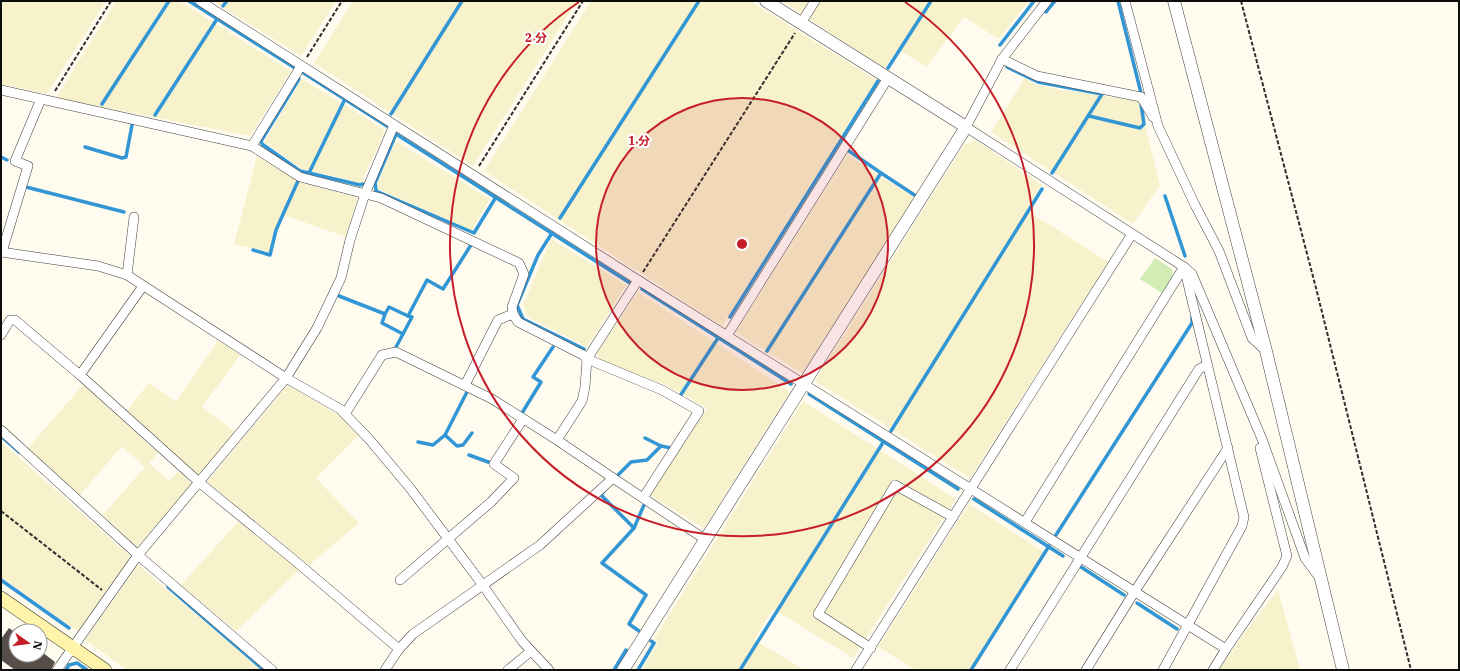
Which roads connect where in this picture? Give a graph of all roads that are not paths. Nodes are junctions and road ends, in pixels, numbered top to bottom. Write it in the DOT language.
graph roads {
  1 [pos="200,1"];
  2 [pos="766,1"];
  3 [pos="815,1"];
  4 [pos="1047,1"];
  5 [pos="1125,1"];
  6 [pos="1174,1"];
  7 [pos="801,23"];
  8 [pos="1002,59"];
  9 [pos="301,66"];
  10 [pos="888,78"];
  11 [pos="1,90"];
  12 [pos="45,100"];
  13 [pos="394,125"];
  14 [pos="1158,126"];
  15 [pos="966,128"];
  16 [pos="252,146"];
  17 [pos="365,194"];
  18 [pos="134,217"];
  19 [pos="1132,234"];
  20 [pos="2,252"];
  21 [pos="1184,267"];
  22 [pos="127,276"];
  23 [pos="638,280"];
  24 [pos="143,286"];
  25 [pos="513,314"];
  26 [pos="728,334"];
  27 [pos="1,335"];
  28 [pos="1266,351"];
  29 [pos="587,360"];
  30 [pos="1207,366"];
  31 [pos="80,375"];
  32 [pos="286,378"];
  33 [pos="805,384"];
  34 [pos="465,385"];
  35 [pos="345,414"];
  36 [pos="523,419"];
  37 [pos="1,430"];
  38 [pos="1262,439"];
  39 [pos="557,440"];
  40 [pos="1228,448"];
  41 [pos="613,478"];
  42 [pos="200,483"];
  43 [pos="971,488"];
  44 [pos="642,498"];
  45 [pos="953,517"];
  46 [pos="1025,522"];
  47 [pos="447,538"];
  48 [pos="706,540"];
  49 [pos="138,555"];
  50 [pos="1081,557"];
  51 [pos="1320,578"];
  52 [pos="400,580"];
  53 [pos="482,584"];
  54 [pos="1135,591"];
  55 [pos="1,598"];
  56 [pos="1187,624"];
  57 [pos="72,648"];
  58 [pos="871,648"];
  59 [pos="399,649"];
  60 [pos="1226,649"];
  61 [pos="531,652"];
  62 [pos="57,670"];
  63 [pos="104,670"];
  64 [pos="272,670"];
  65 [pos="385,670"];
  66 [pos="508,670"];
  67 [pos="549,670"];
  68 [pos="623,670"];
  69 [pos="856,670"];
  70 [pos="1010,670"];
  71 [pos="1086,670"];
  72 [pos="1163,670"];
  73 [pos="1213,670"];
  74 [pos="1343,670"];
  1 -- 9 [label="street"];
  2 -- 7 [label="street"];
  3 -- 7 [label="street"];
  4 -- 8 [label="street"];
  5 -- 14 [label="street"];
  6 -- 28 [label="street"];
  7 -- 10 [label="street"];
  8 -- 14 [label="street"];
  8 -- 15 [label="street"];
  9 -- 13 [label="street"];
  9 -- 16 [label="street"];
  10 -- 15 [label="street"];
  10 -- 26 [label="street"];
  11 -- 12 [label="street"];
  12 -- 16 [label="street"];
  12 -- 20 [label="street"];
  13 -- 17 [label="street"];
  13 -- 23 [label="street"];
  14 -- 28 [label="street"];
  15 -- 19 [label="street"];
  15 -- 33 [label="street"];
  16 -- 17 [label="street"];
  17 -- 25 [label="street"];
  17 -- 32 [label="street"];
  18 -- 22 [label="street"];
  19 -- 21 [label="street"];
  19 -- 43 [label="street"];
  20 -- 22 [label="street"];
  21 -- 30 [label="street"];
  21 -- 38 [label="street"];
  21 -- 46 [label="street"];
  22 -- 24 [label="street"];
  23 -- 26 [label="street"];
  23 -- 29 [label="street"];
  24 -- 31 [label="street"];
  24 -- 32 [label="street"];
  25 -- 29 [label="street"];
  25 -- 34 [label="street"];
  26 -- 33 [label="street"];
  27 -- 31 [label="street"];
  28 -- 51 [label="street"];
  29 -- 39 [label="street"];
  29 -- 44 [label="street"];
  30 -- 40 [label="street"];
  30 -- 50 [label="street"];
  31 -- 42 [label="street"];
  32 -- 35 [label="street"];
  32 -- 42 [label="street"];
  33 -- 43 [label="street"];
  33 -- 48 [label="street"];
  34 -- 35 [label="street"];
  34 -- 36 [label="street"];
  35 -- 47 [label="street"];
  36 -- 39 [label="street"];
  36 -- 47 [label="street"];
  37 -- 49 [label="street"];
  38 -- 51 [label="street"];
  38 -- 60 [label="street"];
  39 -- 41 [label="street"];
  40 -- 54 [label="street"];
  40 -- 56 [label="street"];
  41 -- 44 [label="street"];
  41 -- 53 [label="street"];
  42 -- 49 [label="street"];
  42 -- 59 [label="street"];
  43 -- 45 [label="street"];
  43 -- 46 [label="street"];
  44 -- 48 [label="street"];
  45 -- 58 [label="street"];
  45 -- 58 [label="street"];
  46 -- 50 [label="street"];
  47 -- 52 [label="street"];
  47 -- 53 [label="street"];
  48 -- 68 [label="street"];
  49 -- 57 [label="street"];
  49 -- 64 [label="street"];
  50 -- 54 [label="street"];
  50 -- 70 [label="street"];
  51 -- 74 [label="street"];
  53 -- 59 [label="street"];
  53 -- 61 [label="street"];
  54 -- 56 [label="street"];
  54 -- 71 [label="street"];
  55 -- 57 [label="main road"];
  56 -- 60 [label="street"];
  56 -- 72 [label="street"];
  57 -- 62 [label="street"];
  57 -- 63 [label="main road"];
  58 -- 69 [label="street"];
  59 -- 65 [label="street"];
  60 -- 73 [label="street"];
  61 -- 66 [label="street"];
  61 -- 67 [label="street"];
}
